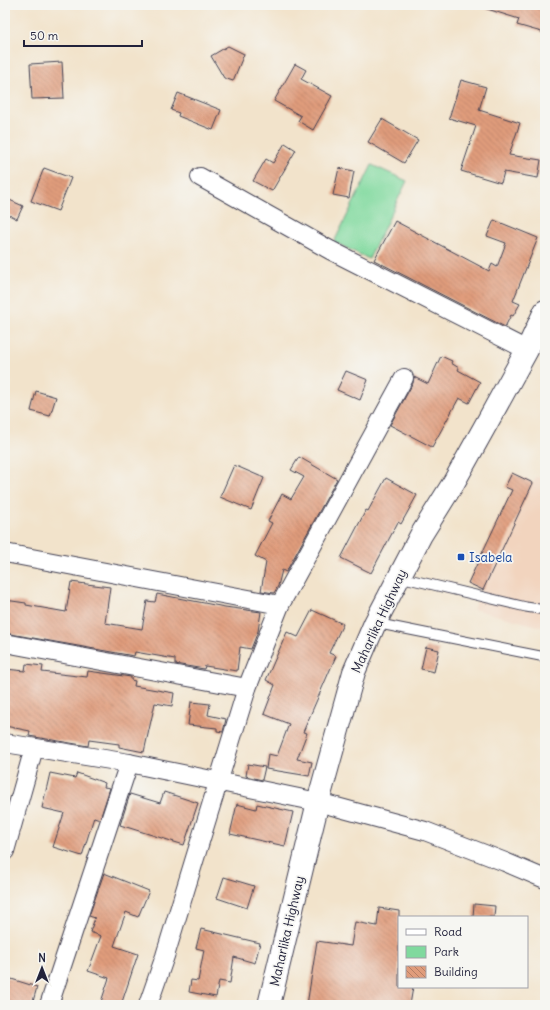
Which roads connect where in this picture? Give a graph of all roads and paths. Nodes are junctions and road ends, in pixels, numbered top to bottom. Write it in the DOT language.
graph roads {
  1 [pos="200,177"];
  2 [pos="545,311"];
  3 [pos="527,350"];
  4 [pos="404,378"];
  5 [pos="5,553"];
  6 [pos="400,577"];
  7 [pos="280,605"];
  8 [pos="545,610"];
  9 [pos="376,623"];
  10 [pos="5,643"];
  11 [pos="545,657"];
  12 [pos="248,688"];
  13 [pos="5,743"];
  14 [pos="34,748"];
  15 [pos="129,762"];
  16 [pos="220,781"];
  17 [pos="318,802"];
  18 [pos="5,851"];
  19 [pos="545,879"];
  20 [pos="49,1005"];
  21 [pos="148,1005"];
  22 [pos="269,1005"];
  1 -- 3 [label="street"];
  2 -- 3 [label="highway, Maharlika Highway"];
  3 -- 6 [label="highway, Maharlika Highway"];
  4 -- 7 [label="street"];
  5 -- 7 [label="street"];
  6 -- 8 [label="lane"];
  6 -- 9 [label="highway, Maharlika Highway"];
  7 -- 12 [label="street"];
  9 -- 11 [label="lane"];
  9 -- 17 [label="highway, Maharlika Highway"];
  10 -- 12 [label="street"];
  12 -- 16 [label="street"];
  13 -- 14 [label="street"];
  14 -- 15 [label="street"];
  14 -- 18 [label="street"];
  15 -- 16 [label="street"];
  15 -- 20 [label="street"];
  16 -- 17 [label="street"];
  16 -- 21 [label="street"];
  17 -- 19 [label="street"];
  17 -- 22 [label="highway, Maharlika Highway"];
}
